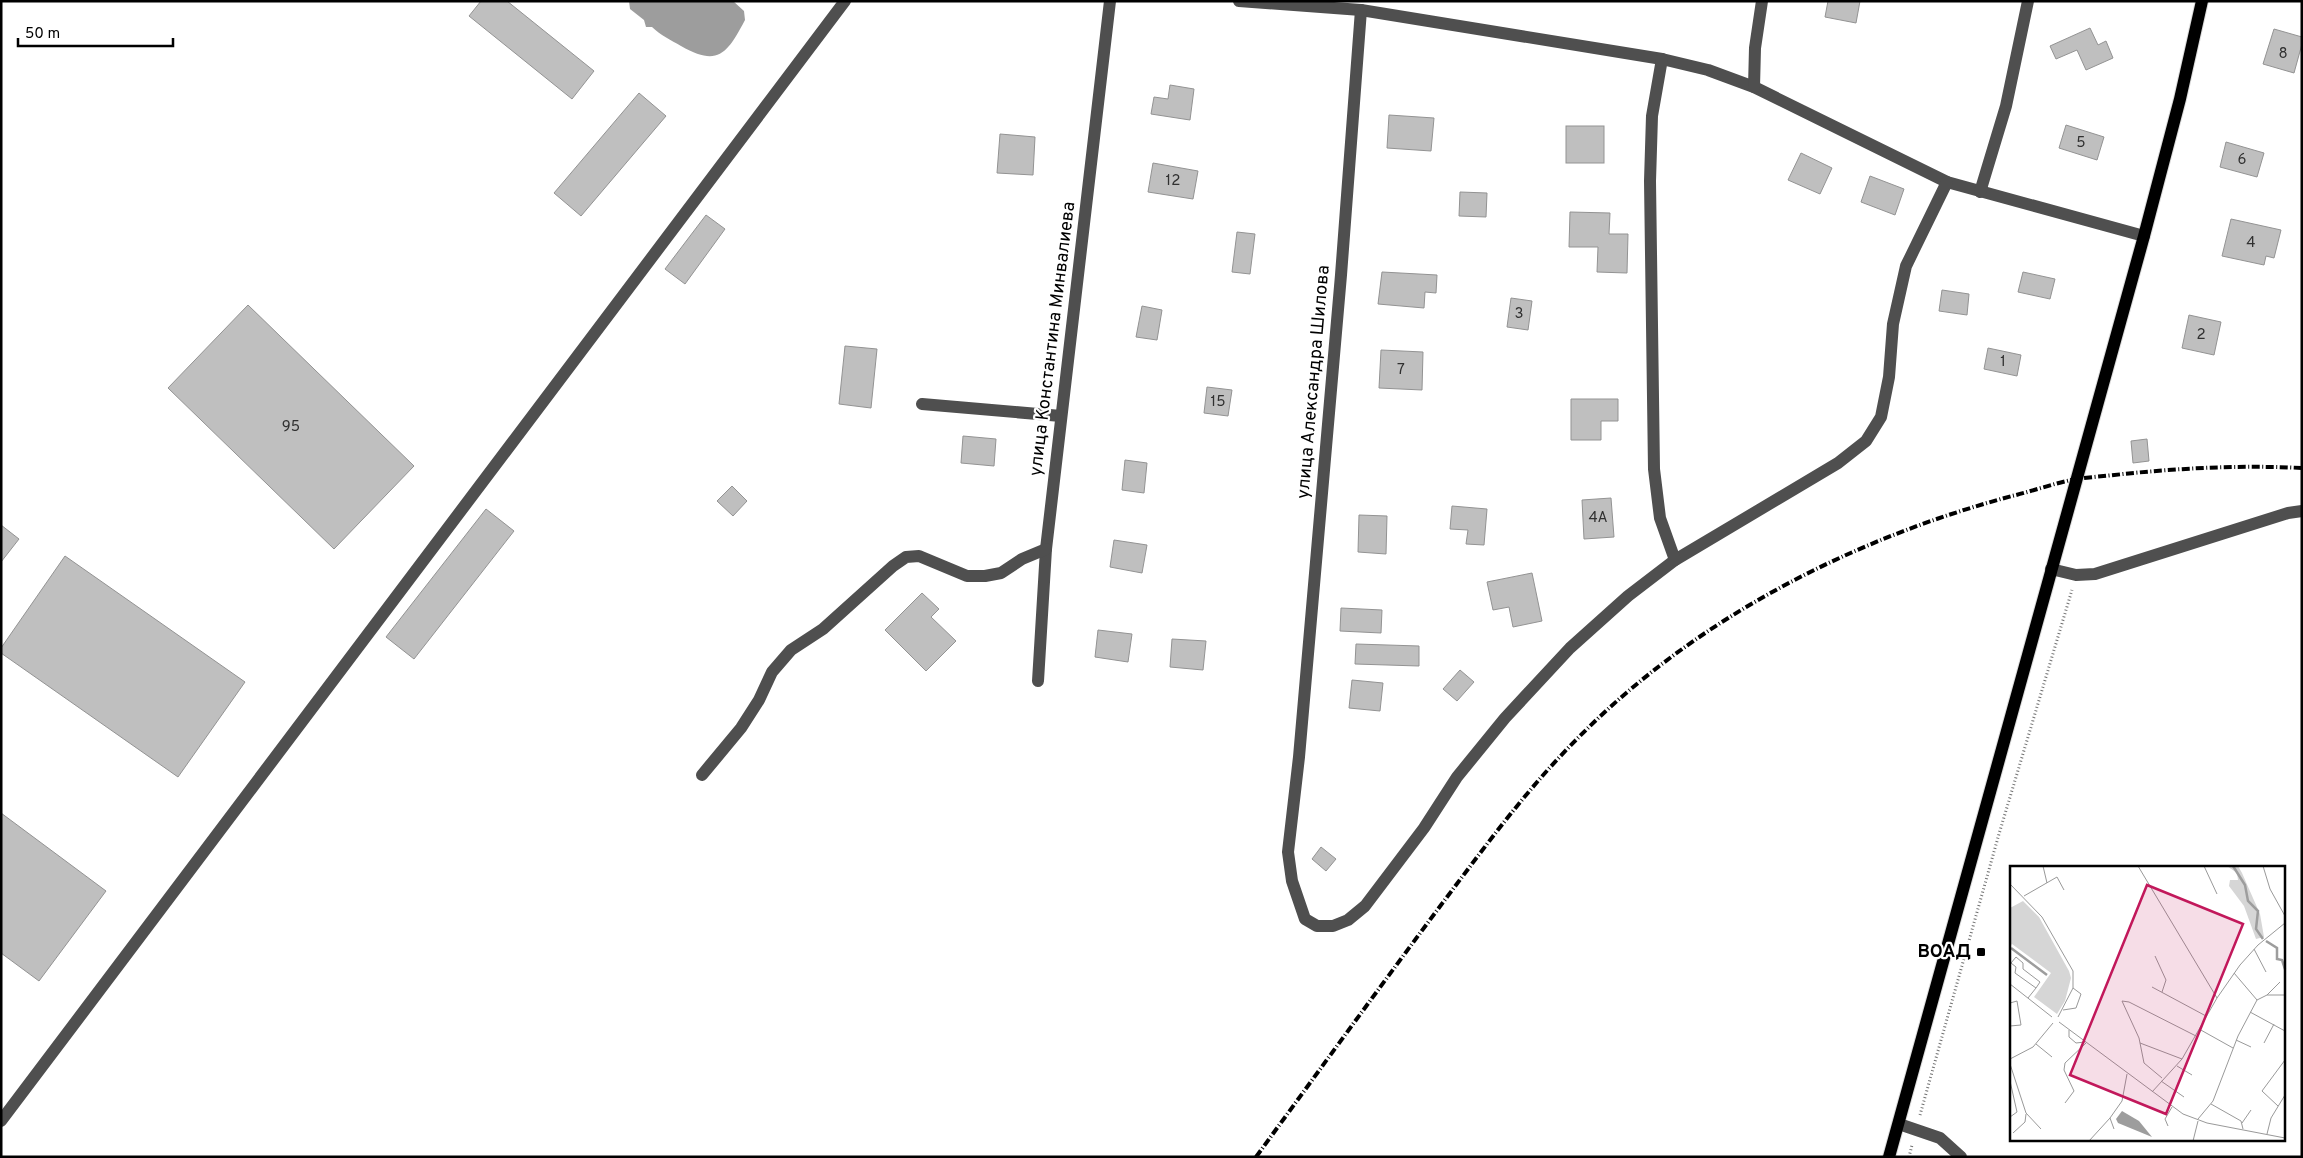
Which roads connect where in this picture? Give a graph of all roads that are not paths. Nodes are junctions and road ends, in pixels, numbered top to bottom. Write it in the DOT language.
graph roads {
  1 [pos="845,1"];
  2 [pos="1110,1"];
  3 [pos="1239,1"];
  4 [pos="1762,1"];
  5 [pos="2028,1"];
  6 [pos="2202,1"];
  7 [pos="1281,3"];
  8 [pos="1361,10"];
  9 [pos="1662,59"];
  10 [pos="1754,87"];
  11 [pos="1947,182"];
  12 [pos="1980,192"];
  13 [pos="2144,236"];
  14 [pos="922,404"];
  15 [pos="1061,416"];
  16 [pos="2302,511"];
  17 [pos="1046,549"];
  18 [pos="1674,560"];
  19 [pos="2051,569"];
  20 [pos="1038,681"];
  21 [pos="702,775"];
  22 [pos="1,1121"];
  23 [pos="1899,1124"];
  24 [pos="1893,1154"];
  25 [pos="1961,1157"];
  1 -- 22 [label="street"];
  2 -- 15 [label="street, улица Константина Минвалиева"];
  3 -- 7 [label="street"];
  4 -- 10 [label="street"];
  5 -- 12 [label="street"];
  6 -- 13 [label="main road"];
  7 -- 8 [label="street"];
  8 -- 9 [label="street"];
  8 -- 18 [label="street, улица Александра Шилова"];
  9 -- 10 [label="street"];
  9 -- 18 [label="street"];
  10 -- 11 [label="street"];
  11 -- 12 [label="street"];
  11 -- 18 [label="street"];
  12 -- 13 [label="street"];
  13 -- 19 [label="main road"];
  14 -- 15 [label="street"];
  15 -- 17 [label="street, улица Константина Минвалиева"];
  16 -- 19 [label="street"];
  17 -- 20 [label="street, улица Константина Минвалиева"];
  17 -- 21 [label="street"];
  19 -- 23 [label="main road"];
  23 -- 24 [label="main road"];
  23 -- 25 [label="street"];
}
